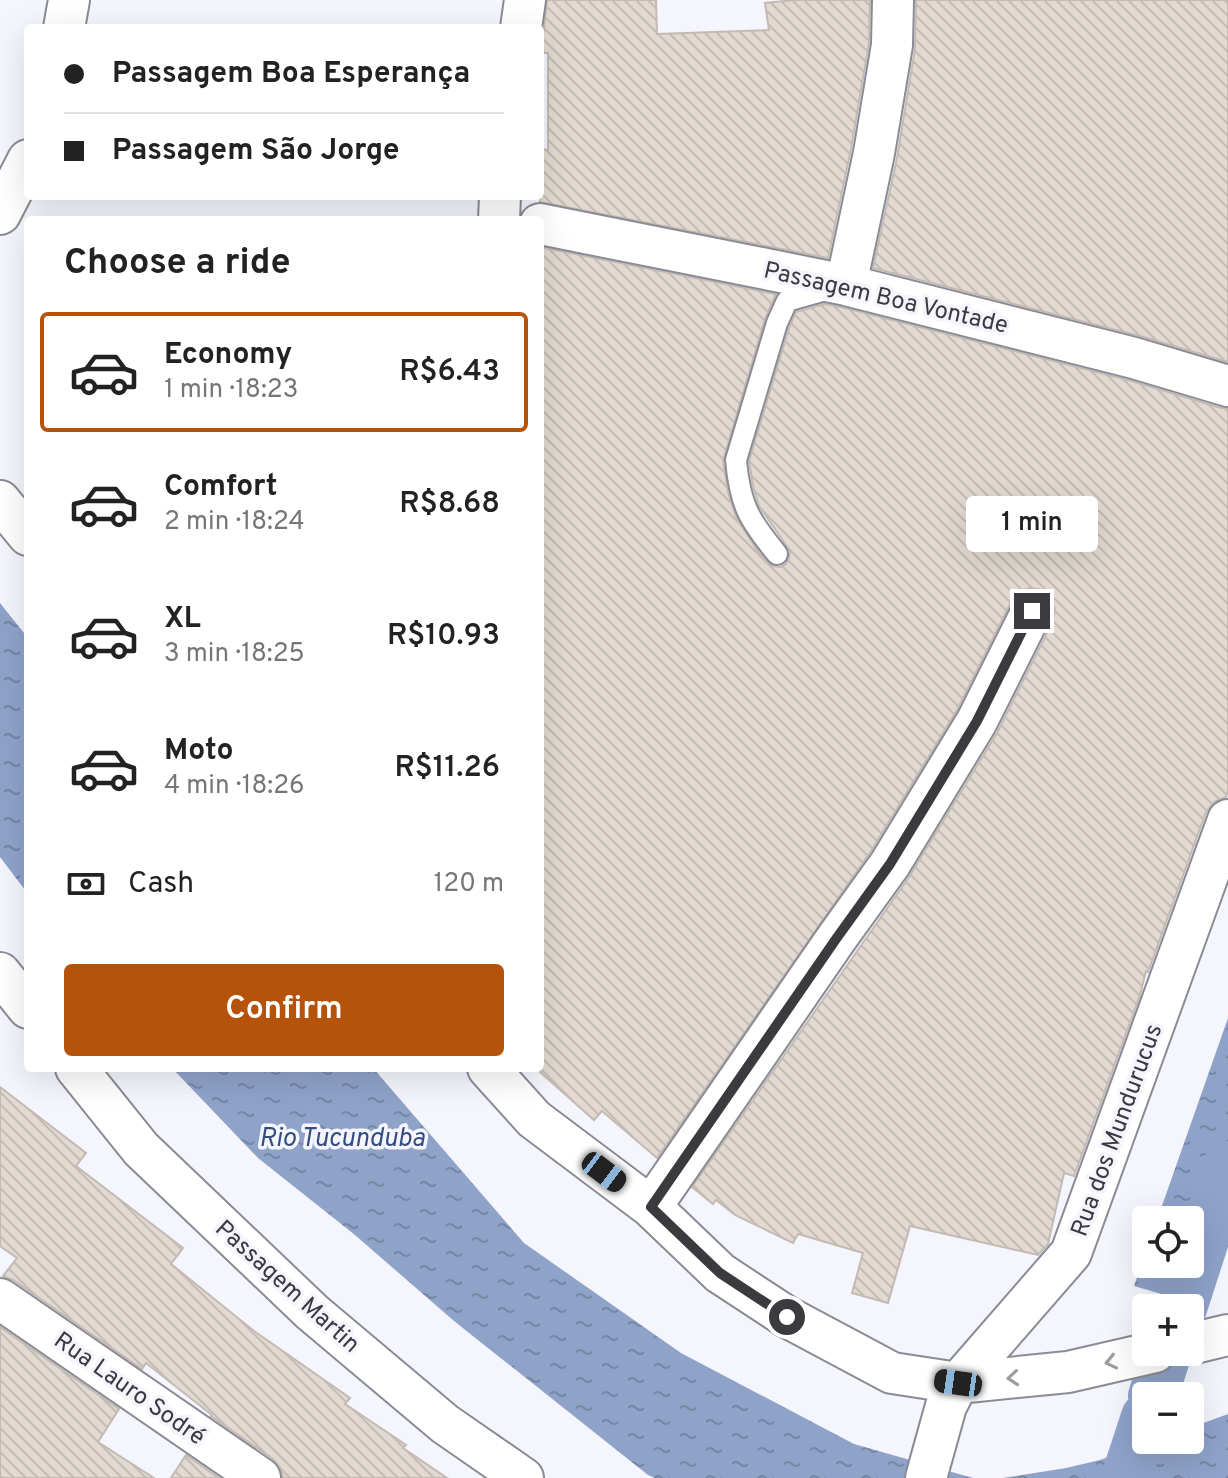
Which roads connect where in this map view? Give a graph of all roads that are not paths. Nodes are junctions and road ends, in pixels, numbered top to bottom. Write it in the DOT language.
graph roads {
  1 [pos="69,0"];
  2 [pos="525,0"];
  3 [pos="893,0"];
  4 [pos="65,24"];
  5 [pos="522,24"];
  6 [pos="18,161"];
  7 [pos="0,214"];
  8 [pos="544,225"];
  9 [pos="846,285"];
  10 [pos="1228,386"];
  11 [pos="0,501"];
  12 [pos="24,530"];
  13 [pos="777,554"];
  14 [pos="1032,611"];
  15 [pos="1228,820"];
  16 [pos="0,973"];
  17 [pos="24,1003"];
  18 [pos="79,1072"];
  19 [pos="492,1072"];
  20 [pos="651,1207"];
  21 [pos="0,1299"];
  22 [pos="1132,1357"];
  23 [pos="952,1394"];
  24 [pos="260,1478"];
  25 [pos="523,1478"];
  26 [pos="926,1478"];
  1 -- 4 [label="street"];
  2 -- 5 [label="street"];
  3 -- 9 [label="street"];
  6 -- 7 [label="street"];
  8 -- 9 [label="street, Passagem Boa Vontade"];
  9 -- 10 [label="street, Passagem Boa Vontade"];
  9 -- 13 [label="lane"];
  11 -- 12 [label="street"];
  14 -- 20 [label="street"];
  15 -- 23 [label="street, Rua dos Mundurucus"];
  16 -- 17 [label="street"];
  18 -- 25 [label="street, Passagem Martin"];
  19 -- 20 [label="street"];
  20 -- 23 [label="street"];
  21 -- 24 [label="street, Rua Lauro Sodré"];
  22 -- 23 [label="street, one-way"];
  23 -- 26 [label="street"];
}
